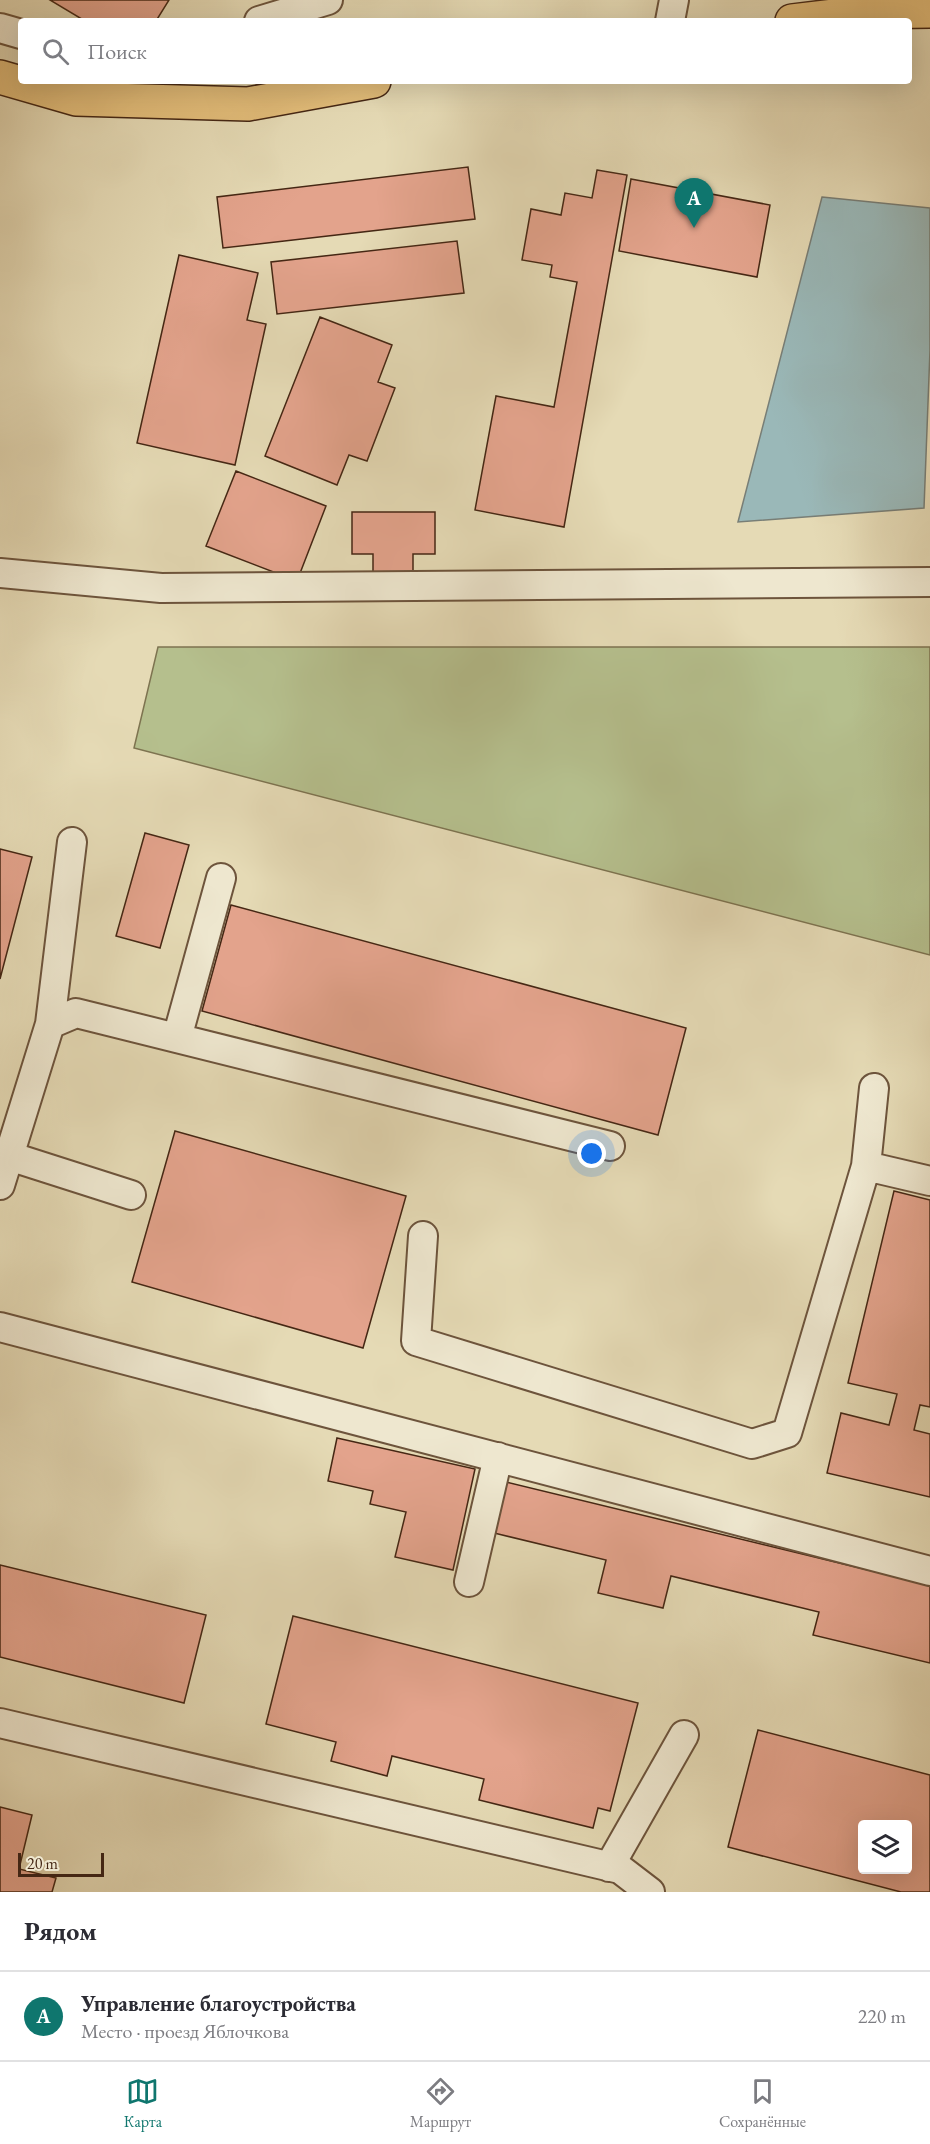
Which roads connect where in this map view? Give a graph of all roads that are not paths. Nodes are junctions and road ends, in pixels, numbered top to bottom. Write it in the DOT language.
graph roads {
  1 [pos="328,0"];
  2 [pos="674,0"];
  3 [pos="930,11"];
  4 [pos="269,18"];
  5 [pos="671,18"];
  6 [pos="817,18"];
  7 [pos="0,28"];
  8 [pos="18,33"];
  9 [pos="0,77"];
  10 [pos="18,82"];
  11 [pos="24,84"];
  12 [pos="358,84"];
  13 [pos="0,573"];
  14 [pos="930,582"];
  15 [pos="72,842"];
  16 [pos="221,878"];
  17 [pos="50,1024"];
  18 [pos="177,1038"];
  19 [pos="874,1088"];
  20 [pos="610,1146"];
  21 [pos="9,1156"];
  22 [pos="866,1166"];
  23 [pos="930,1181"];
  24 [pos="0,1185"];
  25 [pos="131,1195"];
  26 [pos="423,1236"];
  27 [pos="0,1327"];
  28 [pos="498,1457"];
  29 [pos="930,1571"];
  30 [pos="469,1582"];
  31 [pos="0,1723"];
  32 [pos="684,1735"];
  33 [pos="609,1867"];
  34 [pos="650,1892"];
  1 -- 4 [label="lane"];
  2 -- 5 [label="lane"];
  3 -- 6 [label="main road"];
  7 -- 8 [label="lane"];
  9 -- 10 [label="main road"];
  11 -- 12 [label="main road"];
  13 -- 14 [label="lane"];
  15 -- 17 [label="lane"];
  16 -- 18 [label="lane"];
  17 -- 18 [label="lane"];
  17 -- 21 [label="lane"];
  18 -- 20 [label="lane"];
  19 -- 22 [label="lane"];
  21 -- 24 [label="lane"];
  21 -- 25 [label="lane"];
  22 -- 23 [label="lane"];
  22 -- 26 [label="lane"];
  27 -- 28 [label="lane"];
  28 -- 29 [label="lane"];
  28 -- 30 [label="lane"];
  31 -- 33 [label="lane"];
  32 -- 33 [label="lane"];
  33 -- 34 [label="lane"];
}
